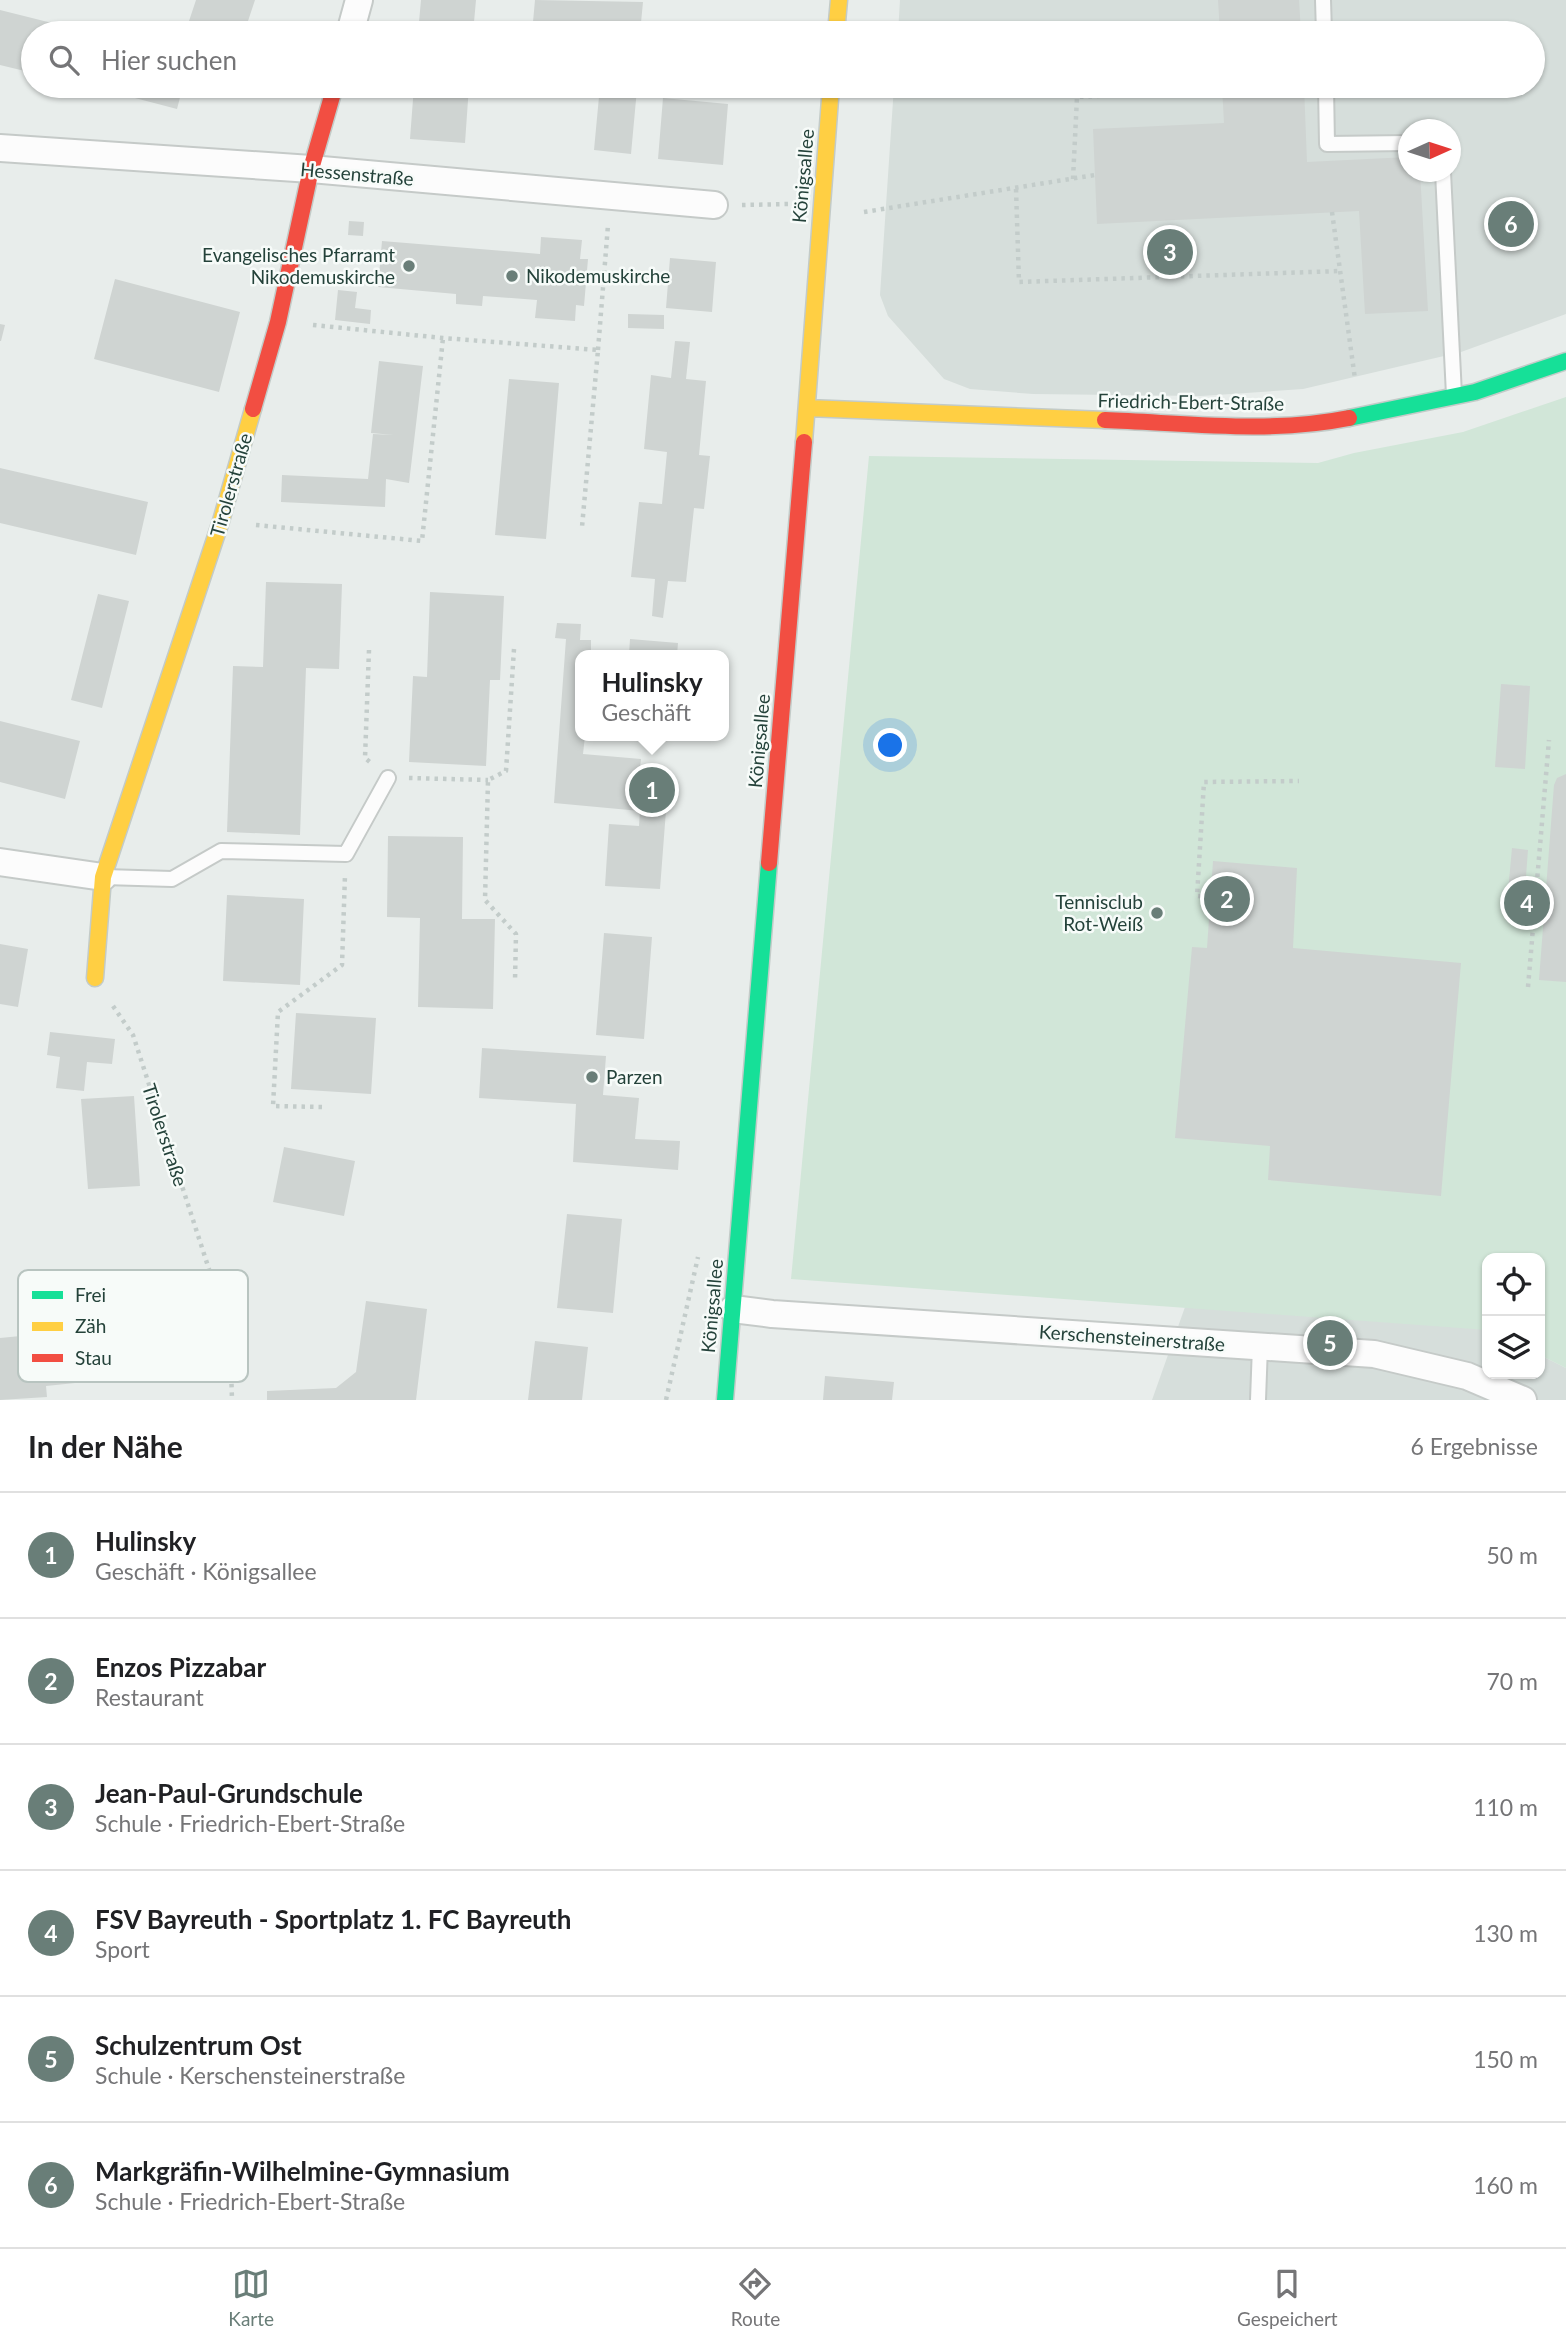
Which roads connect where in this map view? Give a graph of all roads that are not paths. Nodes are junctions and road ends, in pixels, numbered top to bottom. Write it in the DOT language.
graph roads {
  1 [pos="359,0"];
  2 [pos="839,0"];
  3 [pos="1323,0"];
  4 [pos="353,21"];
  5 [pos="837,21"];
  6 [pos="1324,21"];
  7 [pos="332,98"];
  8 [pos="830,98"];
  9 [pos="1326,98"];
  10 [pos="1398,142"];
  11 [pos="0,148"];
  12 [pos="311,169"];
  13 [pos="1444,182"];
  14 [pos="715,205"];
  15 [pos="1566,361"];
  16 [pos="1454,396"];
  17 [pos="807,408"];
  18 [pos="388,778"];
  19 [pos="0,862"];
  20 [pos="103,877"];
  21 [pos="95,978"];
  22 [pos="733,1309"];
  23 [pos="1260,1346"];
  24 [pos="725,1400"];
  25 [pos="1258,1400"];
  26 [pos="1523,1400"];
  1 -- 4 [label="street"];
  2 -- 5 [label="street"];
  3 -- 6 [label="lane"];
  7 -- 12 [label="street, Tirolerstraße"];
  8 -- 17 [label="street, Königsallee"];
  9 -- 10 [label="lane"];
  11 -- 12 [label="street, Hessenstraße"];
  12 -- 14 [label="street, Hessenstraße"];
  12 -- 20 [label="street, Tirolerstraße"];
  13 -- 16 [label="lane"];
  15 -- 16 [label="street, Friedrich-Ebert-Straße"];
  16 -- 17 [label="street, Friedrich-Ebert-Straße"];
  17 -- 22 [label="street, Königsallee"];
  18 -- 20 [label="lane"];
  19 -- 20 [label="street"];
  20 -- 21 [label="street, Tirolerstraße"];
  22 -- 23 [label="street, Kerschensteinerstraße"];
  22 -- 24 [label="street, Königsallee"];
  23 -- 25 [label="lane"];
  23 -- 26 [label="street, Kerschensteinerstraße"];
}
